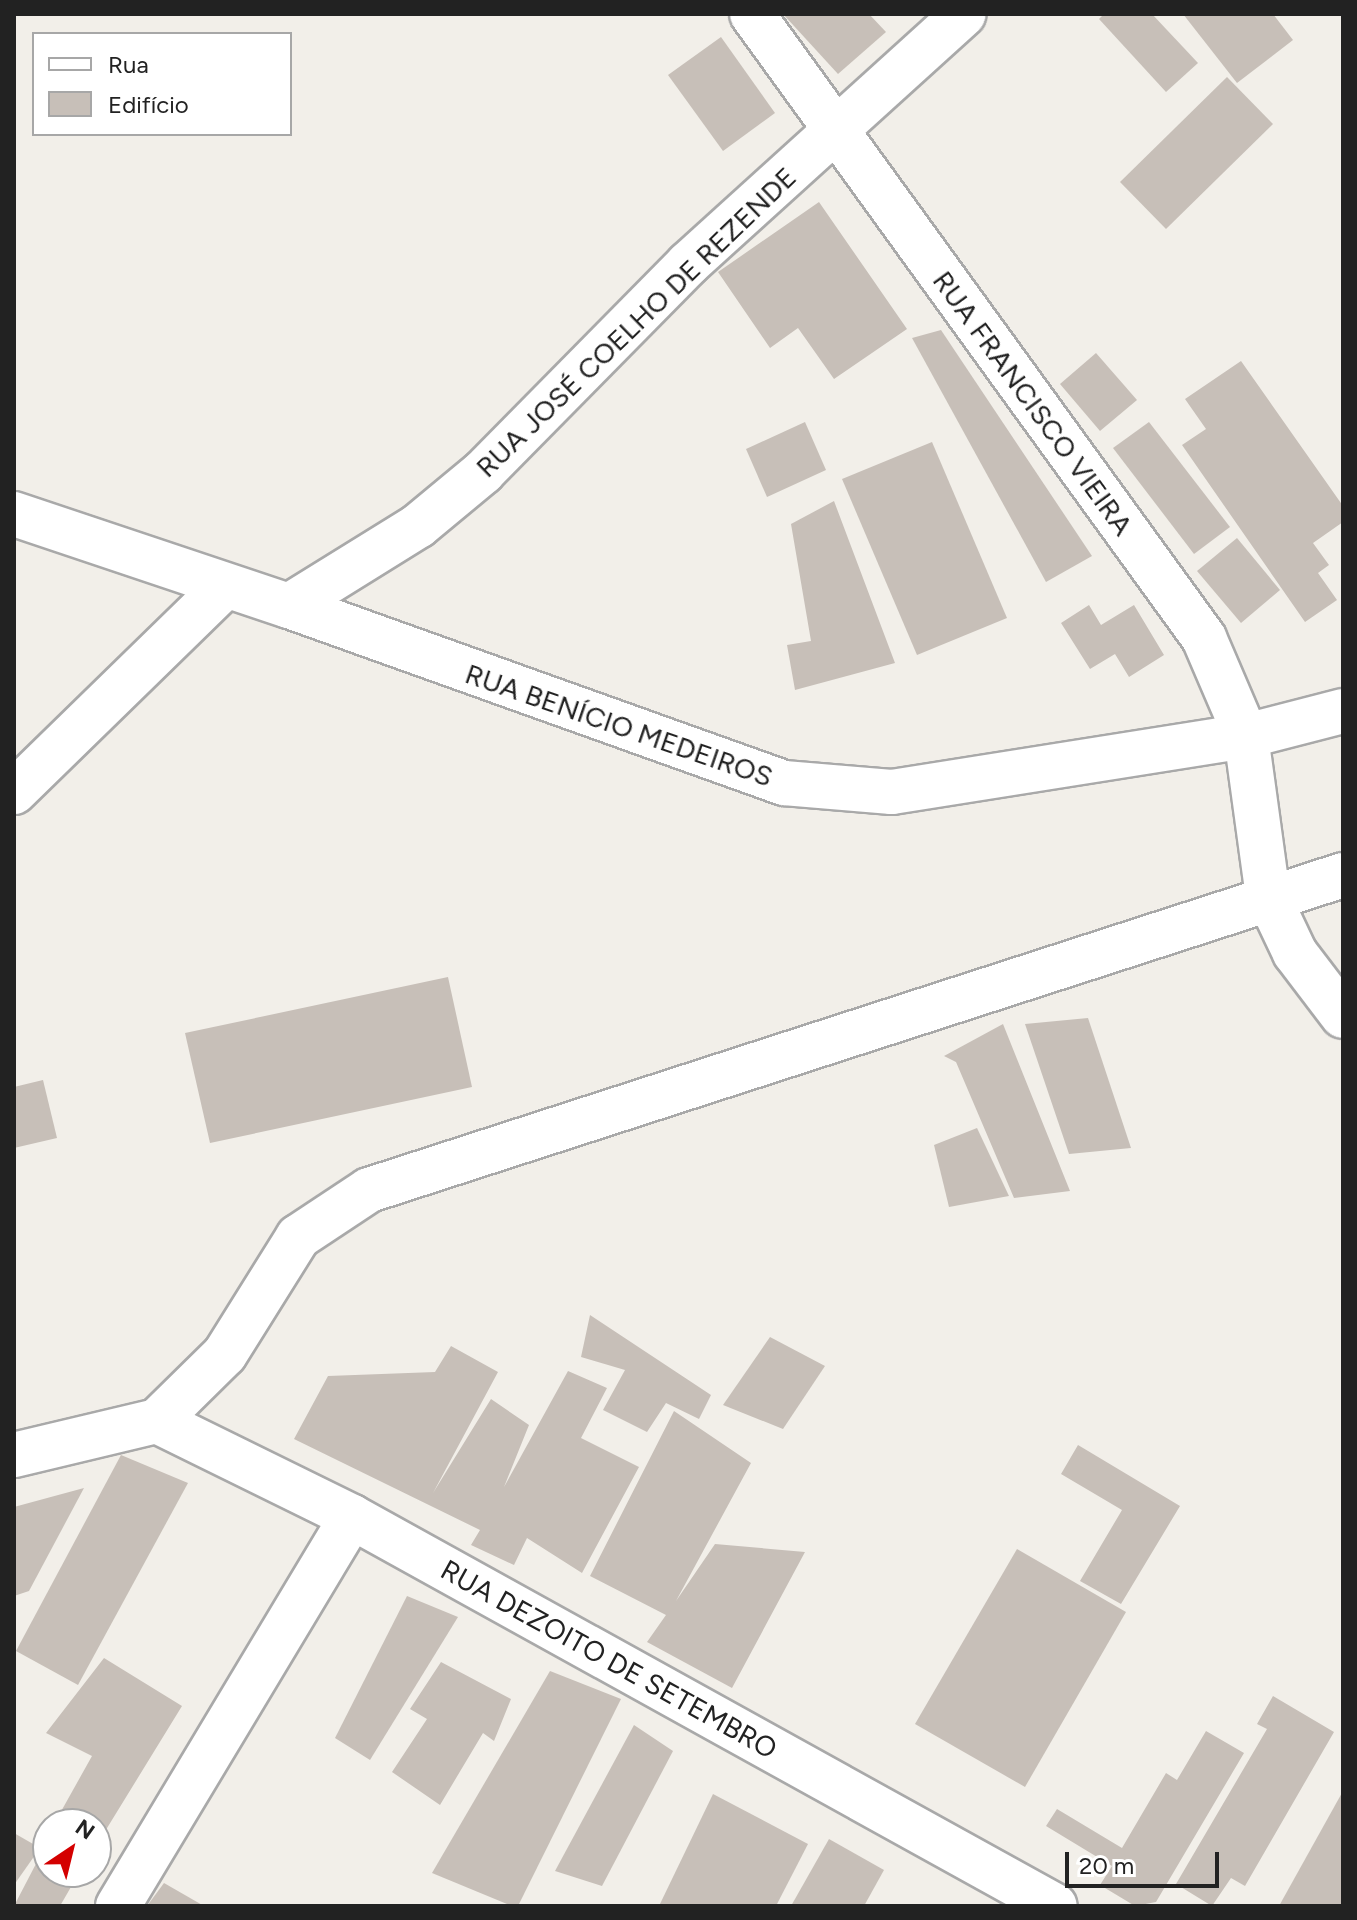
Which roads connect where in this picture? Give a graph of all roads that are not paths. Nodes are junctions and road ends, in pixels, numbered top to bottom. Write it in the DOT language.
graph roads {
  1 [pos="752,14"];
  2 [pos="964,14"];
  3 [pos="833,132"];
  4 [pos="14,514"];
  5 [pos="225,586"];
  6 [pos="289,606"];
  7 [pos="1332,708"];
  8 [pos="1246,736"];
  9 [pos="14,792"];
  10 [pos="1343,875"];
  11 [pos="1268,896"];
  12 [pos="1335,995"];
  13 [pos="157,1421"];
  14 [pos="14,1455"];
  15 [pos="352,1517"];
  16 [pos="118,1906"];
  17 [pos="1055,1906"];
  1 -- 3 [label="street, RUA FRANCISCO VIEIRA"];
  2 -- 3 [label="street, RUA JOSÉ COELHO DE REZENDE"];
  3 -- 6 [label="street, RUA JOSÉ COELHO DE REZENDE"];
  3 -- 8 [label="street, RUA FRANCISCO VIEIRA"];
  4 -- 5 [label="street, RUA BENÍCIO MEDEIROS"];
  5 -- 6 [label="street, RUA BENÍCIO MEDEIROS"];
  5 -- 9 [label="street"];
  6 -- 8 [label="street, RUA BENÍCIO MEDEIROS"];
  7 -- 8 [label="street, RUA BENÍCIO MEDEIROS"];
  8 -- 11 [label="street, RUA FRANCISCO VIEIRA"];
  10 -- 11 [label="street"];
  11 -- 12 [label="street, RUA FRANCISCO VIEIRA"];
  11 -- 13 [label="street"];
  13 -- 14 [label="street"];
  13 -- 15 [label="street, RUA DEZOITO DE SETEMBRO"];
  15 -- 16 [label="street"];
  15 -- 17 [label="street, RUA DEZOITO DE SETEMBRO"];
}
